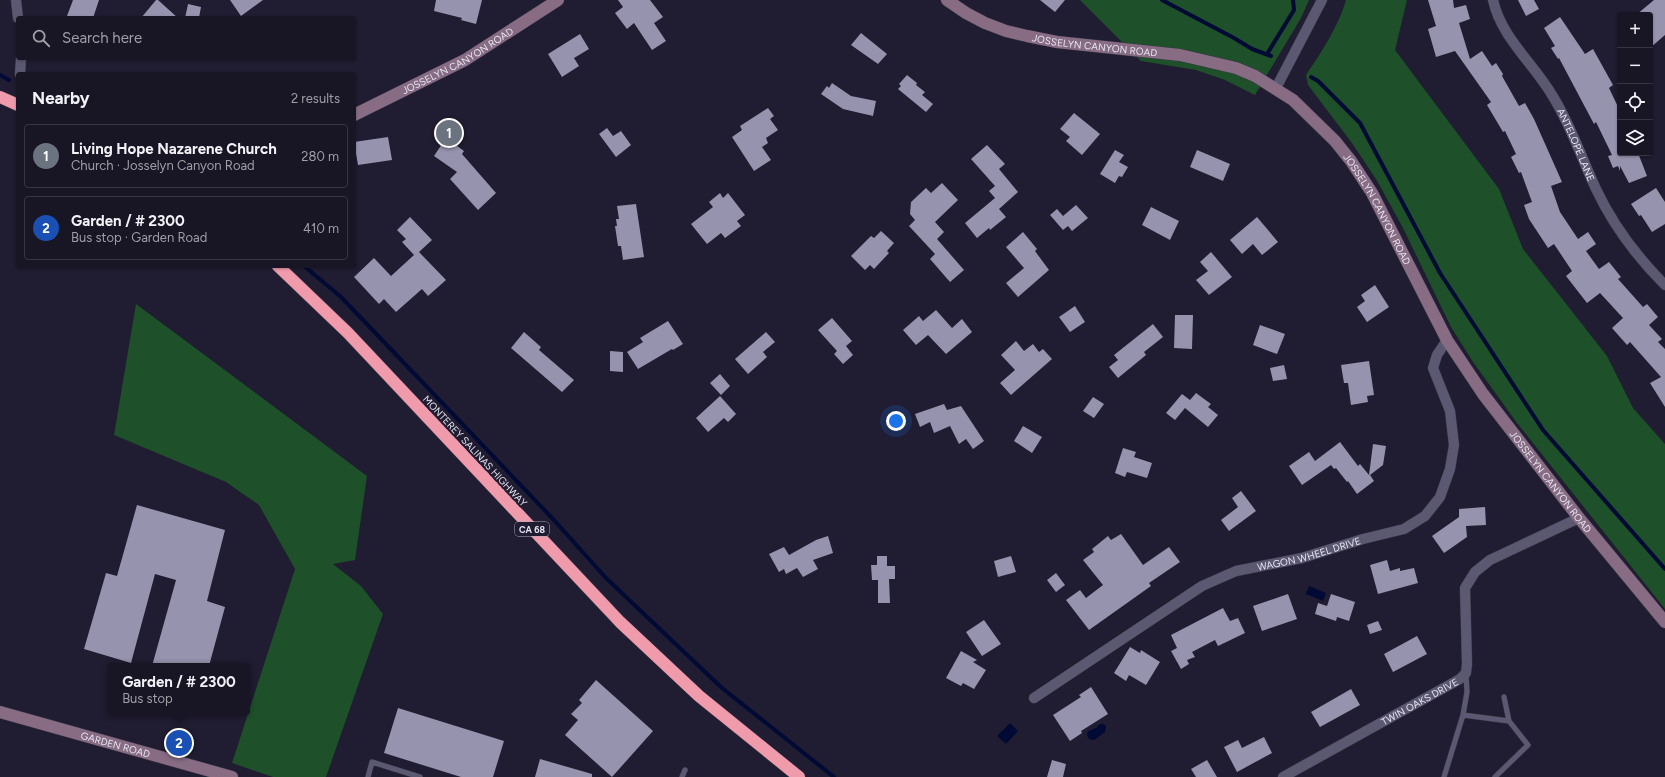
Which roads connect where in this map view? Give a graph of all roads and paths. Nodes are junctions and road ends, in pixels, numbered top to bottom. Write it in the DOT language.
graph roads {
  1 [pos="16,0"];
  2 [pos="558,0"];
  3 [pos="947,0"];
  4 [pos="1322,0"];
  5 [pos="1493,0"];
  6 [pos="18,16"];
  7 [pos="21,60"];
  8 [pos="20,72"];
  9 [pos="1276,88"];
  10 [pos="0,98"];
  11 [pos="16,103"];
  12 [pos="356,114"];
  13 [pos="280,268"];
  14 [pos="1665,285"];
  15 [pos="1447,340"];
  16 [pos="1579,518"];
  17 [pos="1665,622"];
  18 [pos="1466,673"];
  19 [pos="1504,697"];
  20 [pos="1034,698"];
  21 [pos="0,712"];
  22 [pos="1463,715"];
  23 [pos="1509,721"];
  24 [pos="685,770"];
  25 [pos="232,777"];
  26 [pos="368,777"];
  27 [pos="420,777"];
  28 [pos="682,777"];
  29 [pos="799,777"];
  30 [pos="1283,777"];
  31 [pos="1444,777"];
  32 [pos="1495,777"];
  1 -- 6 [label="street"];
  2 -- 12 [label="street, JOSSELYN CANYON ROAD"];
  3 -- 9 [label="street, JOSSELYN CANYON ROAD"];
  4 -- 9 [label="street"];
  5 -- 14 [label="street, ANTELOPE LANE"];
  7 -- 8 [label="street"];
  9 -- 15 [label="street, JOSSELYN CANYON ROAD"];
  10 -- 11 [label="highway"];
  13 -- 29 [label="highway, MONTEREY SALINAS HIGHWAY / CA 68"];
  15 -- 16 [label="street, JOSSELYN CANYON ROAD"];
  15 -- 20 [label="street, WAGON WHEEL DRIVE"];
  16 -- 17 [label="street, JOSSELYN CANYON ROAD"];
  16 -- 18 [label="street, TWIN OAKS DRIVE"];
  18 -- 22 [label="lane"];
  18 -- 30 [label="street, TWIN OAKS DRIVE"];
  19 -- 23 [label="lane"];
  21 -- 25 [label="street, GARDEN ROAD"];
  22 -- 23 [label="lane"];
  22 -- 31 [label="lane"];
  23 -- 32 [label="lane"];
  24 -- 28 [label="lane"];
  26 -- 27 [label="lane"];
}
